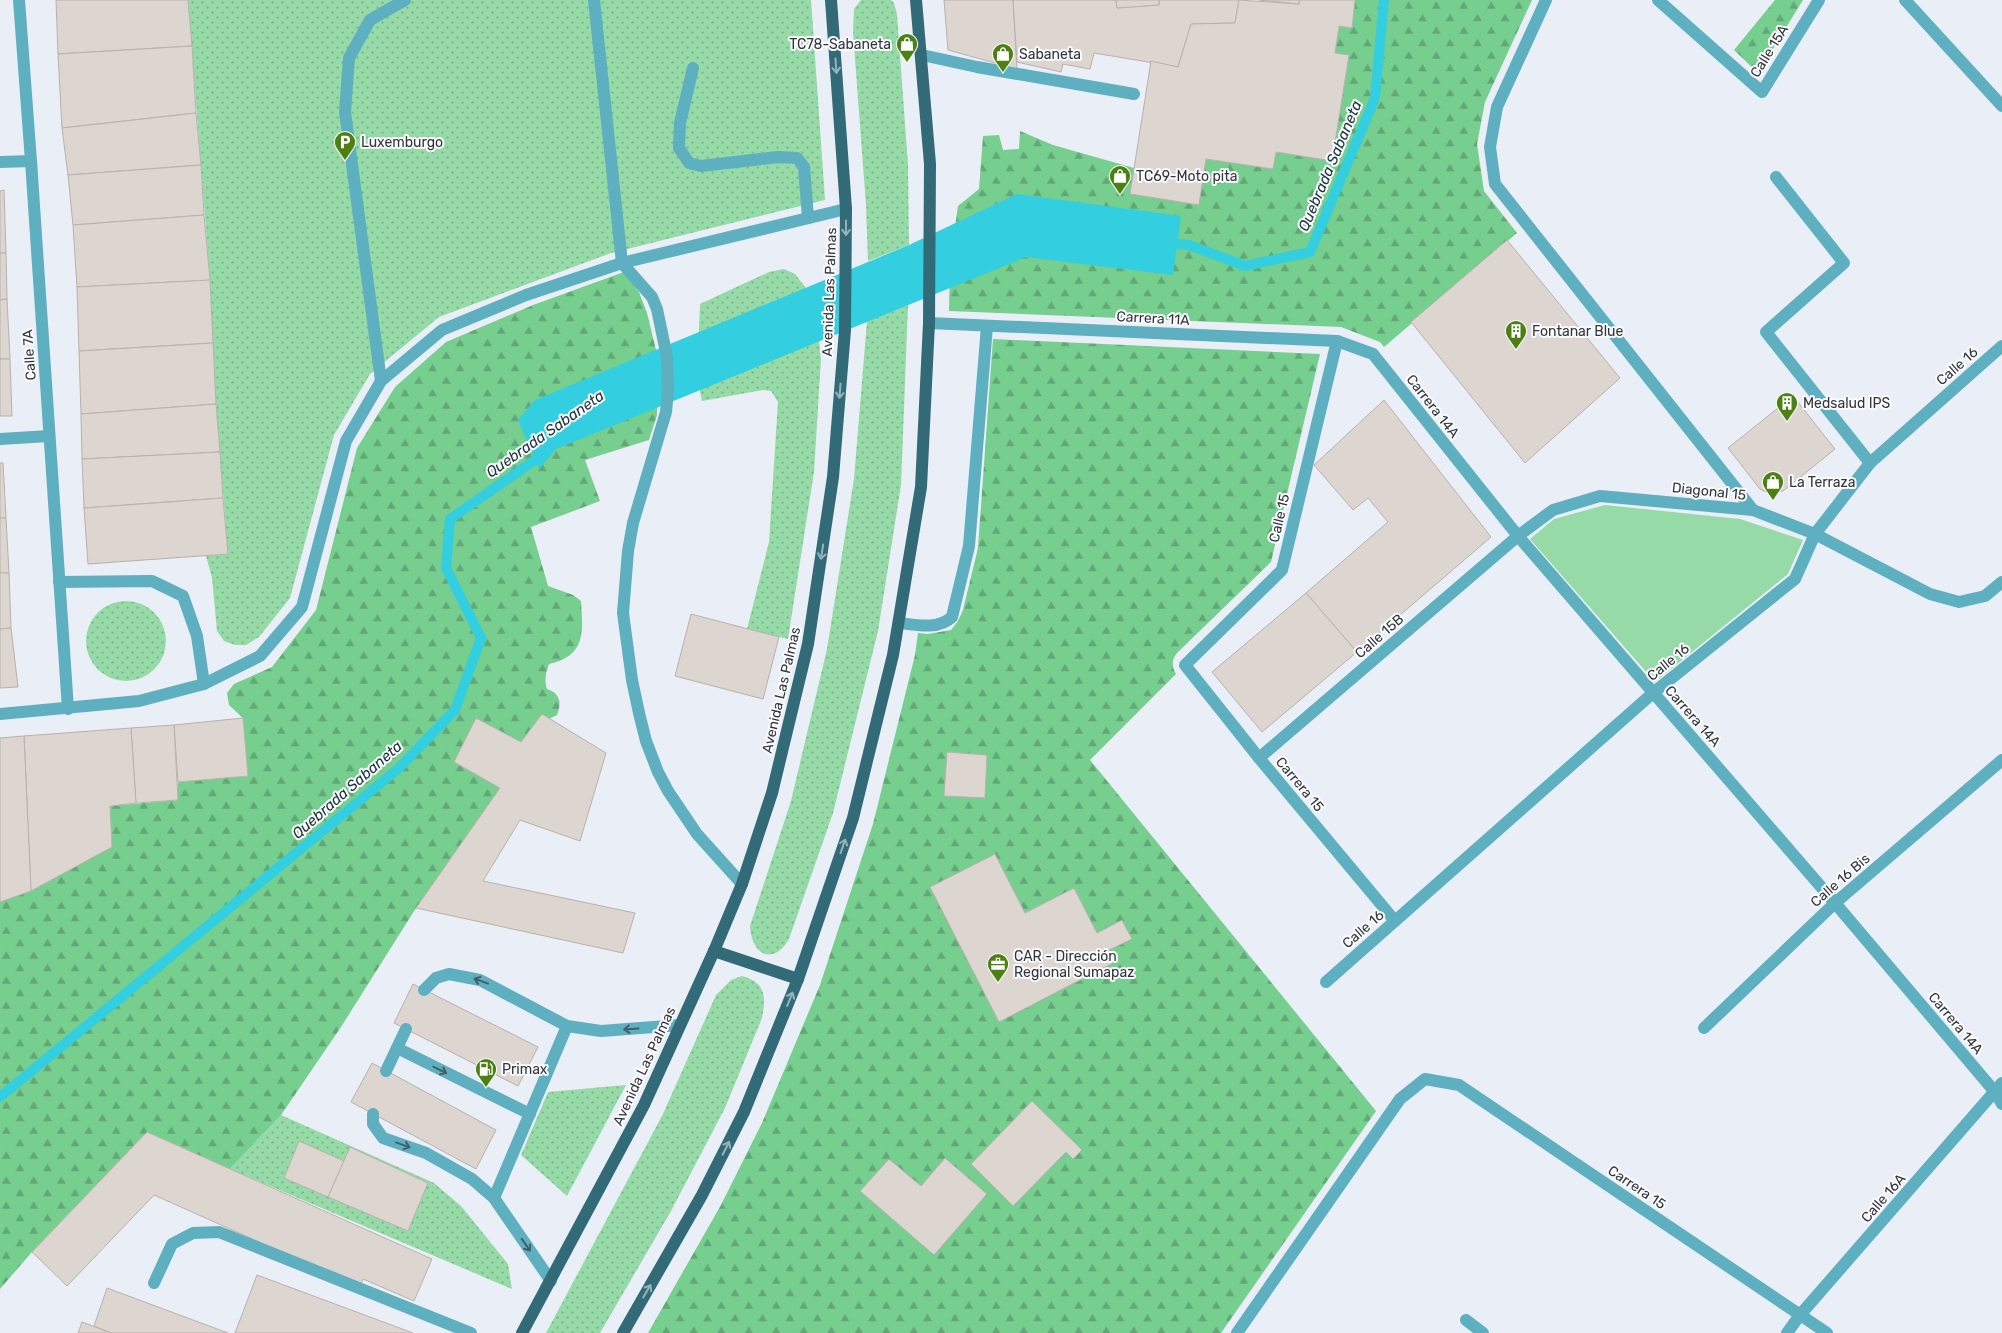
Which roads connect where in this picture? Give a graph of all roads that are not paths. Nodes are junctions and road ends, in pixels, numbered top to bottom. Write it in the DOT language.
graph roads {
  1 [pos="19,0"];
  2 [pos="405,0"];
  3 [pos="594,0"];
  4 [pos="832,0"];
  5 [pos="916,0"];
  6 [pos="1546,0"];
  7 [pos="1658,0"];
  8 [pos="1818,0"];
  9 [pos="1905,0"];
  10 [pos="922,55"];
  11 [pos="693,68"];
  12 [pos="1134,94"];
  13 [pos="2002,106"];
  14 [pos="31,161"];
  15 [pos="0,162"];
  16 [pos="1776,177"];
  17 [pos="846,209"];
  18 [pos="808,218"];
  19 [pos="622,262"];
  20 [pos="929,323"];
  21 [pos="987,326"];
  22 [pos="1337,341"];
  23 [pos="2002,346"];
  24 [pos="1373,354"];
  25 [pos="380,381"];
  26 [pos="49,436"];
  27 [pos="0,439"];
  28 [pos="1870,463"];
  29 [pos="1753,510"];
  30 [pos="1815,534"];
  31 [pos="1518,536"];
  32 [pos="59,582"];
  33 [pos="2002,582"];
  34 [pos="900,623"];
  35 [pos="1185,665"];
  36 [pos="204,684"];
  37 [pos="1653,693"];
  38 [pos="68,709"];
  39 [pos="0,714"];
  40 [pos="1259,758"];
  41 [pos="2002,760"];
  42 [pos="742,884"];
  43 [pos="1835,903"];
  44 [pos="1395,921"];
  45 [pos="714,951"];
  46 [pos="798,979"];
  47 [pos="1326,982"];
  48 [pos="424,990"];
  49 [pos="680,1025"];
  50 [pos="567,1026"];
  51 [pos="1704,1028"];
  52 [pos="406,1029"];
  53 [pos="397,1048"];
  54 [pos="386,1071"];
  55 [pos="1998,1088"];
  56 [pos="2002,1104"];
  57 [pos="373,1114"];
  58 [pos="530,1114"];
  59 [pos="494,1198"];
  60 [pos="551,1281"];
  61 [pos="154,1283"];
  62 [pos="1800,1315"];
  63 [pos="1466,1320"];
  64 [pos="471,1333"];
  65 [pos="522,1333"];
  66 [pos="623,1333"];
  67 [pos="1237,1333"];
  68 [pos="1483,1333"];
  69 [pos="1787,1333"];
  70 [pos="1827,1333"];
  1 -- 14 [label="street, Calle 7A"];
  2 -- 25 [label="street"];
  3 -- 19 [label="street"];
  4 -- 17 [label="main road, Avenida Las Palmas, one-way"];
  5 -- 10 [label="main road"];
  6 -- 29 [label="street"];
  7 -- 8 [label="street, Calle 15A"];
  9 -- 13 [label="street"];
  10 -- 12 [label="street"];
  10 -- 20 [label="main road"];
  11 -- 18 [label="street"];
  14 -- 15 [label="street"];
  14 -- 26 [label="street, Calle 7A"];
  16 -- 28 [label="street"];
  17 -- 18 [label="street"];
  17 -- 42 [label="main road, Avenida Las Palmas, one-way"];
  18 -- 19 [label="street"];
  19 -- 25 [label="street"];
  19 -- 42 [label="street"];
  20 -- 21 [label="street, Carrera 11A"];
  20 -- 34 [label="main road"];
  21 -- 22 [label="street, Carrera 11A"];
  21 -- 34 [label="street"];
  22 -- 24 [label="street, Carrera 11A"];
  22 -- 35 [label="street, Calle 15"];
  23 -- 28 [label="street, Calle 16"];
  24 -- 31 [label="street, Carrera 14A"];
  25 -- 36 [label="street"];
  26 -- 27 [label="street"];
  26 -- 32 [label="street, Calle 7A"];
  28 -- 30 [label="street, Calle 16"];
  29 -- 30 [label="street, Diagonal 15"];
  29 -- 31 [label="street, Diagonal 15"];
  30 -- 33 [label="street, Diagonal 15"];
  30 -- 37 [label="street, Calle 16"];
  31 -- 37 [label="street, Carrera 14A"];
  31 -- 40 [label="street, Calle 15B"];
  32 -- 36 [label="street"];
  32 -- 38 [label="street, Calle 7A"];
  46 -- 34 [label="main road, one-way"];
  35 -- 40 [label="street, Carrera 15"];
  36 -- 38 [label="street"];
  37 -- 43 [label="street, Carrera 14A"];
  37 -- 44 [label="street, Calle 16"];
  38 -- 39 [label="street"];
  40 -- 44 [label="street, Carrera 15"];
  41 -- 43 [label="street, Calle 16 Bis"];
  42 -- 45 [label="main road, Avenida Las Palmas"];
  43 -- 51 [label="street, Calle 16 Bis"];
  43 -- 55 [label="street, Carrera 14A"];
  44 -- 47 [label="street, Calle 16"];
  45 -- 46 [label="main road"];
  45 -- 49 [label="main road, Avenida Las Palmas"];
  66 -- 46 [label="main road, one-way"];
  50 -- 48 [label="street, one-way"];
  49 -- 50 [label="street, one-way"];
  49 -- 60 [label="main road, Avenida Las Palmas"];
  50 -- 58 [label="street"];
  52 -- 53 [label="street"];
  53 -- 54 [label="street"];
  53 -- 58 [label="street, one-way"];
  55 -- 56 [label="street, Carrera 14A"];
  55 -- 62 [label="street, Calle 16A"];
  57 -- 59 [label="street, one-way"];
  58 -- 59 [label="street"];
  59 -- 60 [label="street, one-way"];
  60 -- 65 [label="main road, Avenida Las Palmas"];
  61 -- 64 [label="street"];
  62 -- 67 [label="street, Carrera 15"];
  62 -- 69 [label="street, Calle 16A"];
  62 -- 70 [label="street, Carrera 15"];
  63 -- 68 [label="street"];
}
